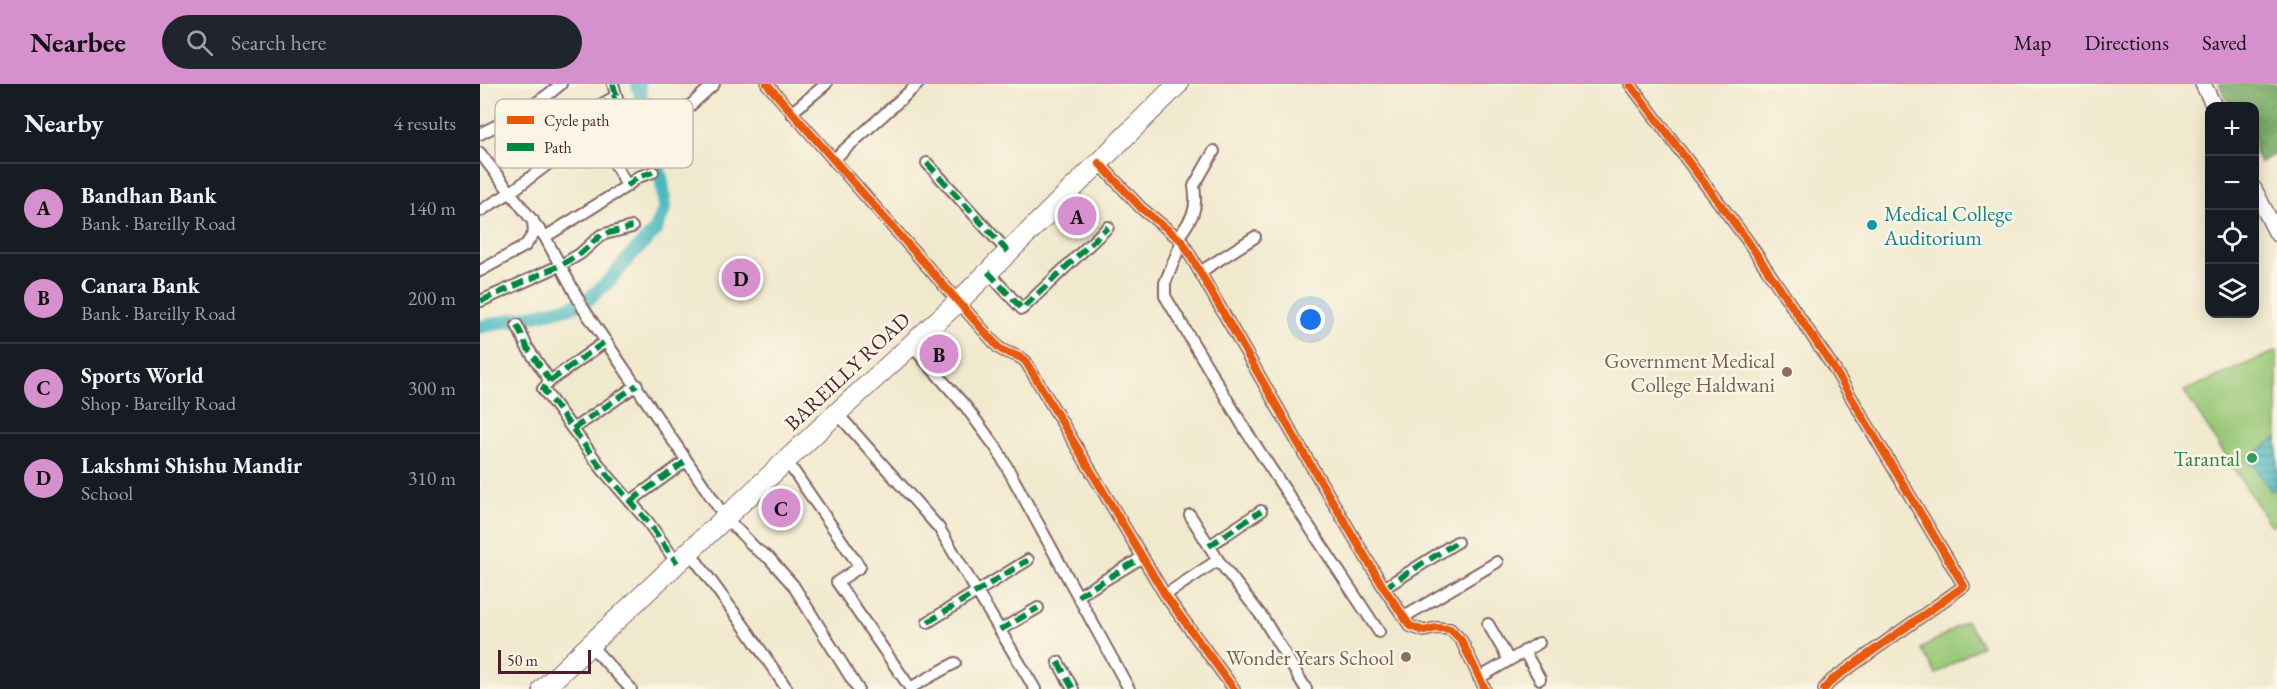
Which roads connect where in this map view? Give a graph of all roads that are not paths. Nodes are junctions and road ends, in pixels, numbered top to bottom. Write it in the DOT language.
graph roads {
  1 [pos="561,84"];
  2 [pos="613,84"];
  3 [pos="714,84"];
  4 [pos="767,84"];
  5 [pos="826,84"];
  6 [pos="918,84"];
  7 [pos="1178,84"];
  8 [pos="1630,84"];
  9 [pos="2203,84"];
  10 [pos="616,96"];
  11 [pos="544,99"];
  12 [pos="611,99"];
  13 [pos="617,99"];
  14 [pos="2212,102"];
  15 [pos="693,103"];
  16 [pos="791,113"];
  17 [pos="495,126"];
  18 [pos="480,134"];
  19 [pos="1214,152"];
  20 [pos="480,153"];
  21 [pos="833,160"];
  22 [pos="927,163"];
  23 [pos="1099,163"];
  24 [pos="485,168"];
  25 [pos="543,168"];
  26 [pos="617,168"];
  27 [pos="652,171"];
  28 [pos="627,186"];
  29 [pos="511,192"];
  30 [pos="2259,199"];
  31 [pos="480,211"];
  32 [pos="533,219"];
  33 [pos="1108,227"];
  34 [pos="633,228"];
  35 [pos="2277,234"];
  36 [pos="545,237"];
  37 [pos="1255,237"];
  38 [pos="1180,239"];
  39 [pos="1008,252"];
  40 [pos="561,265"];
  41 [pos="480,272"];
  42 [pos="988,272"];
  43 [pos="1200,272"];
  44 [pos="481,301"];
  45 [pos="959,301"];
  46 [pos="517,325"];
  47 [pos="606,341"];
  48 [pos="911,345"];
  49 [pos="550,381"];
  50 [pos="637,385"];
  51 [pos="837,413"];
  52 [pos="573,429"];
  53 [pos="786,460"];
  54 [pos="686,461"];
  55 [pos="631,501"];
  56 [pos="1261,511"];
  57 [pos="1190,516"];
  58 [pos="725,518"];
  59 [pos="1457,542"];
  60 [pos="1209,546"];
  61 [pos="683,557"];
  62 [pos="1143,557"];
  63 [pos="1028,560"];
  64 [pos="1218,560"];
  65 [pos="1497,562"];
  66 [pos="1384,588"];
  67 [pos="977,592"];
  68 [pos="1165,595"];
  69 [pos="1078,596"];
  70 [pos="1038,608"];
  71 [pos="1404,617"];
  72 [pos="928,622"];
  73 [pos="1488,624"];
  74 [pos="1000,630"];
  75 [pos="1379,632"];
  76 [pos="1539,643"];
  77 [pos="590,645"];
  78 [pos="1524,651"];
  79 [pos="1509,660"];
  80 [pos="1058,662"];
  81 [pos="955,663"];
  82 [pos="1479,678"];
  83 [pos="1540,679"];
  84 [pos="543,689"];
  85 [pos="631,689"];
  86 [pos="787,689"];
  87 [pos="858,689"];
  88 [pos="910,689"];
  89 [pos="1035,689"];
  90 [pos="1073,689"];
  91 [pos="1129,689"];
  92 [pos="1234,689"];
  93 [pos="1306,689"];
  94 [pos="1485,689"];
  95 [pos="1824,689"];
  1 -- 11 [label="street"];
  2 -- 10 [label="street"];
  3 -- 15 [label="street"];
  4 -- 16 [label="street"];
  5 -- 16 [label="street"];
  6 -- 21 [label="street"];
  7 -- 23 [label="highway, BAREILLY ROAD"];
  8 -- 95 [label="street"];
  9 -- 14 [label="main road"];
  10 -- 12 [label="street"];
  10 -- 13 [label="street"];
  16 -- 21 [label="street"];
  17 -- 18 [label="street"];
  19 -- 38 [label="street"];
  20 -- 24 [label="street"];
  21 -- 45 [label="street"];
  22 -- 39 [label="street"];
  23 -- 38 [label="street"];
  23 -- 39 [label="highway, BAREILLY ROAD"];
  24 -- 29 [label="street"];
  25 -- 29 [label="street"];
  26 -- 28 [label="street"];
  27 -- 28 [label="street"];
  28 -- 36 [label="street"];
  29 -- 31 [label="street"];
  29 -- 32 [label="street"];
  30 -- 35 [label="main road"];
  32 -- 36 [label="street"];
  32 -- 41 [label="street"];
  33 -- 42 [label="street"];
  34 -- 40 [label="street"];
  36 -- 40 [label="street"];
  37 -- 43 [label="street"];
  38 -- 43 [label="street"];
  38 -- 75 [label="street"];
  39 -- 42 [label="highway, BAREILLY ROAD"];
  40 -- 44 [label="street"];
  40 -- 47 [label="street"];
  42 -- 45 [label="highway, BAREILLY ROAD"];
  43 -- 66 [label="street"];
  45 -- 48 [label="highway, BAREILLY ROAD"];
  45 -- 62 [label="street"];
  46 -- 49 [label="street"];
  47 -- 49 [label="street"];
  47 -- 50 [label="street"];
  48 -- 51 [label="highway, BAREILLY ROAD"];
  48 -- 69 [label="street"];
  49 -- 52 [label="street"];
  50 -- 52 [label="street"];
  50 -- 54 [label="street"];
  51 -- 53 [label="highway, BAREILLY ROAD"];
  51 -- 67 [label="street"];
  52 -- 55 [label="street"];
  53 -- 58 [label="highway, BAREILLY ROAD"];
  53 -- 88 [label="street"];
  54 -- 55 [label="street"];
  54 -- 58 [label="street"];
  55 -- 61 [label="street"];
  56 -- 60 [label="street"];
  57 -- 60 [label="street"];
  58 -- 61 [label="highway, BAREILLY ROAD"];
  58 -- 87 [label="street"];
  59 -- 66 [label="street"];
  60 -- 64 [label="street"];
  61 -- 77 [label="highway, BAREILLY ROAD"];
  61 -- 86 [label="street"];
  62 -- 68 [label="street"];
  62 -- 69 [label="street"];
  63 -- 67 [label="street"];
  64 -- 68 [label="street"];
  64 -- 93 [label="street"];
  65 -- 71 [label="street"];
  66 -- 71 [label="street"];
  67 -- 72 [label="street"];
  67 -- 74 [label="street"];
  68 -- 92 [label="street"];
  69 -- 91 [label="street"];
  70 -- 74 [label="street"];
  71 -- 82 [label="street"];
  73 -- 79 [label="street"];
  74 -- 89 [label="street"];
  76 -- 78 [label="street"];
  77 -- 84 [label="highway, BAREILLY ROAD"];
  77 -- 85 [label="street"];
  78 -- 79 [label="street"];
  78 -- 83 [label="street"];
  79 -- 82 [label="street"];
  80 -- 90 [label="street"];
  81 -- 88 [label="street"];
  82 -- 94 [label="street"];
}
